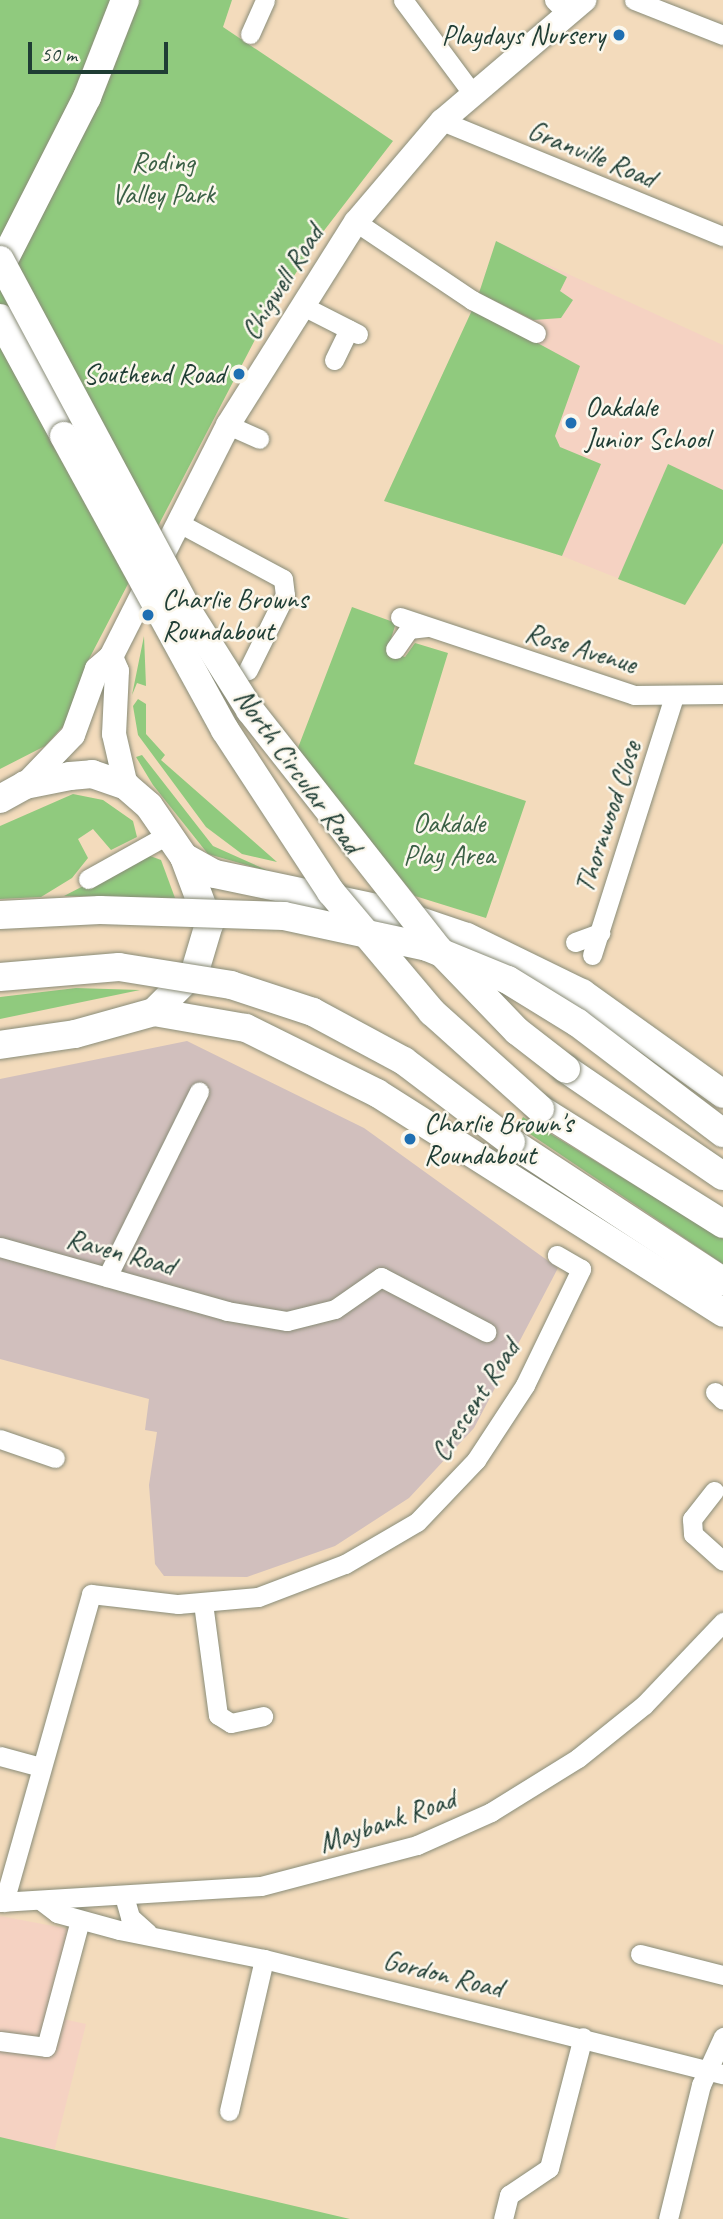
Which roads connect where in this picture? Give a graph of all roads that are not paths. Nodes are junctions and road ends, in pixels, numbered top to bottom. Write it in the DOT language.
graph roads {
  1 [pos="125,0"];
  2 [pos="265,0"];
  3 [pos="634,0"];
  4 [pos="405,1"];
  5 [pos="568,4"];
  6 [pos="250,34"];
  7 [pos="723,35"];
  8 [pos="472,93"];
  9 [pos="442,121"];
  10 [pos="356,222"];
  11 [pos="723,236"];
  12 [pos="0,260"];
  13 [pos="0,268"];
  14 [pos="301,305"];
  15 [pos="0,318"];
  16 [pos="536,332"];
  17 [pos="334,360"];
  18 [pos="228,425"];
  19 [pos="259,439"];
  20 [pos="179,523"];
  21 [pos="400,617"];
  22 [pos="427,627"];
  23 [pos="396,649"];
  24 [pos="111,657"];
  25 [pos="248,670"];
  26 [pos="723,694"];
  27 [pos="674,696"];
  28 [pos="25,785"];
  29 [pos="126,786"];
  30 [pos="0,799"];
  31 [pos="169,834"];
  32 [pos="184,857"];
  33 [pos="88,879"];
  34 [pos="0,915"];
  35 [pos="600,933"];
  36 [pos="575,942"];
  37 [pos="592,955"];
  38 [pos="0,977"];
  39 [pos="154,1012"];
  40 [pos="2,1047"];
  41 [pos="199,1092"];
  42 [pos="723,1094"];
  43 [pos="723,1133"];
  44 [pos="723,1177"];
  45 [pos="723,1224"];
  46 [pos="0,1247"];
  47 [pos="557,1255"];
  48 [pos="107,1277"];
  49 [pos="723,1281"];
  50 [pos="723,1313"];
  51 [pos="486,1332"];
  52 [pos="0,1439"];
  53 [pos="55,1458"];
  54 [pos="714,1491"];
  55 [pos="723,1562"];
  56 [pos="203,1603"];
  57 [pos="723,1622"];
  58 [pos="263,1716"];
  59 [pos="0,1756"];
  60 [pos="38,1766"];
  61 [pos="124,1896"];
  62 [pos="40,1900"];
  63 [pos="2,1902"];
  64 [pos="80,1920"];
  65 [pos="148,1933"];
  66 [pos="640,1954"];
  67 [pos="264,1959"];
  68 [pos="723,1975"];
  69 [pos="583,2037"];
  70 [pos="723,2037"];
  71 [pos="0,2041"];
  72 [pos="716,2072"];
  73 [pos="229,2111"];
  74 [pos="503,2219"];
  75 [pos="668,2219"];
  1 -- 13 [label="highway"];
  2 -- 6 [label="street"];
  3 -- 7 [label="street"];
  4 -- 8 [label="street"];
  5 -- 8 [label="main road, Chigwell Road"];
  8 -- 9 [label="main road, Chigwell Road"];
  9 -- 10 [label="main road, Chigwell Road"];
  9 -- 11 [label="street, Granville Road"];
  10 -- 14 [label="main road, Chigwell Road"];
  10 -- 16 [label="street"];
  12 -- 44 [label="highway, North Circular Road, bridge"];
  14 -- 17 [label="street"];
  14 -- 18 [label="main road, Chigwell Road"];
  15 -- 45 [label="highway, North Circular Road, bridge"];
  18 -- 19 [label="street"];
  18 -- 20 [label="main road, Chigwell Road"];
  20 -- 24 [label="main road, Chigwell Road"];
  20 -- 25 [label="street"];
  21 -- 22 [label="street, Rose Avenue"];
  22 -- 23 [label="street"];
  22 -- 27 [label="street, Rose Avenue"];
  24 -- 28 [label="main road, Chigwell Road"];
  24 -- 29 [label="main road"];
  26 -- 27 [label="street, Rose Avenue"];
  27 -- 35 [label="street, Thornwood Close"];
  28 -- 29 [label="highway"];
  28 -- 30 [label="highway"];
  29 -- 31 [label="highway"];
  31 -- 32 [label="highway"];
  31 -- 33 [label="street"];
  32 -- 39 [label="highway"];
  32 -- 42 [label="highway"];
  34 -- 43 [label="highway, bridge"];
  35 -- 36 [label="street"];
  35 -- 37 [label="street, Thornwood Close"];
  38 -- 49 [label="highway, bridge"];
  39 -- 40 [label="highway"];
  39 -- 50 [label="highway"];
  41 -- 48 [label="street"];
  46 -- 48 [label="street, Raven Road"];
  47 -- 56 [label="street, Crescent Road"];
  48 -- 51 [label="street, Raven Road"];
  52 -- 53 [label="street"];
  54 -- 55 [label="street"];
  56 -- 58 [label="street"];
  56 -- 60 [label="street, Crescent Road"];
  57 -- 61 [label="street, Maybank Road"];
  59 -- 60 [label="street"];
  60 -- 63 [label="street, Crescent Road"];
  61 -- 62 [label="street, Maybank Road"];
  61 -- 65 [label="street"];
  62 -- 63 [label="street, Maybank Road"];
  62 -- 64 [label="street, Gordon Road"];
  64 -- 65 [label="street, Gordon Road"];
  64 -- 71 [label="street"];
  65 -- 67 [label="street, Gordon Road"];
  66 -- 68 [label="street"];
  67 -- 69 [label="street, Gordon Road"];
  67 -- 73 [label="street"];
  69 -- 72 [label="street, Gordon Road"];
  69 -- 74 [label="street"];
  70 -- 72 [label="street"];
  72 -- 75 [label="street"];
}
